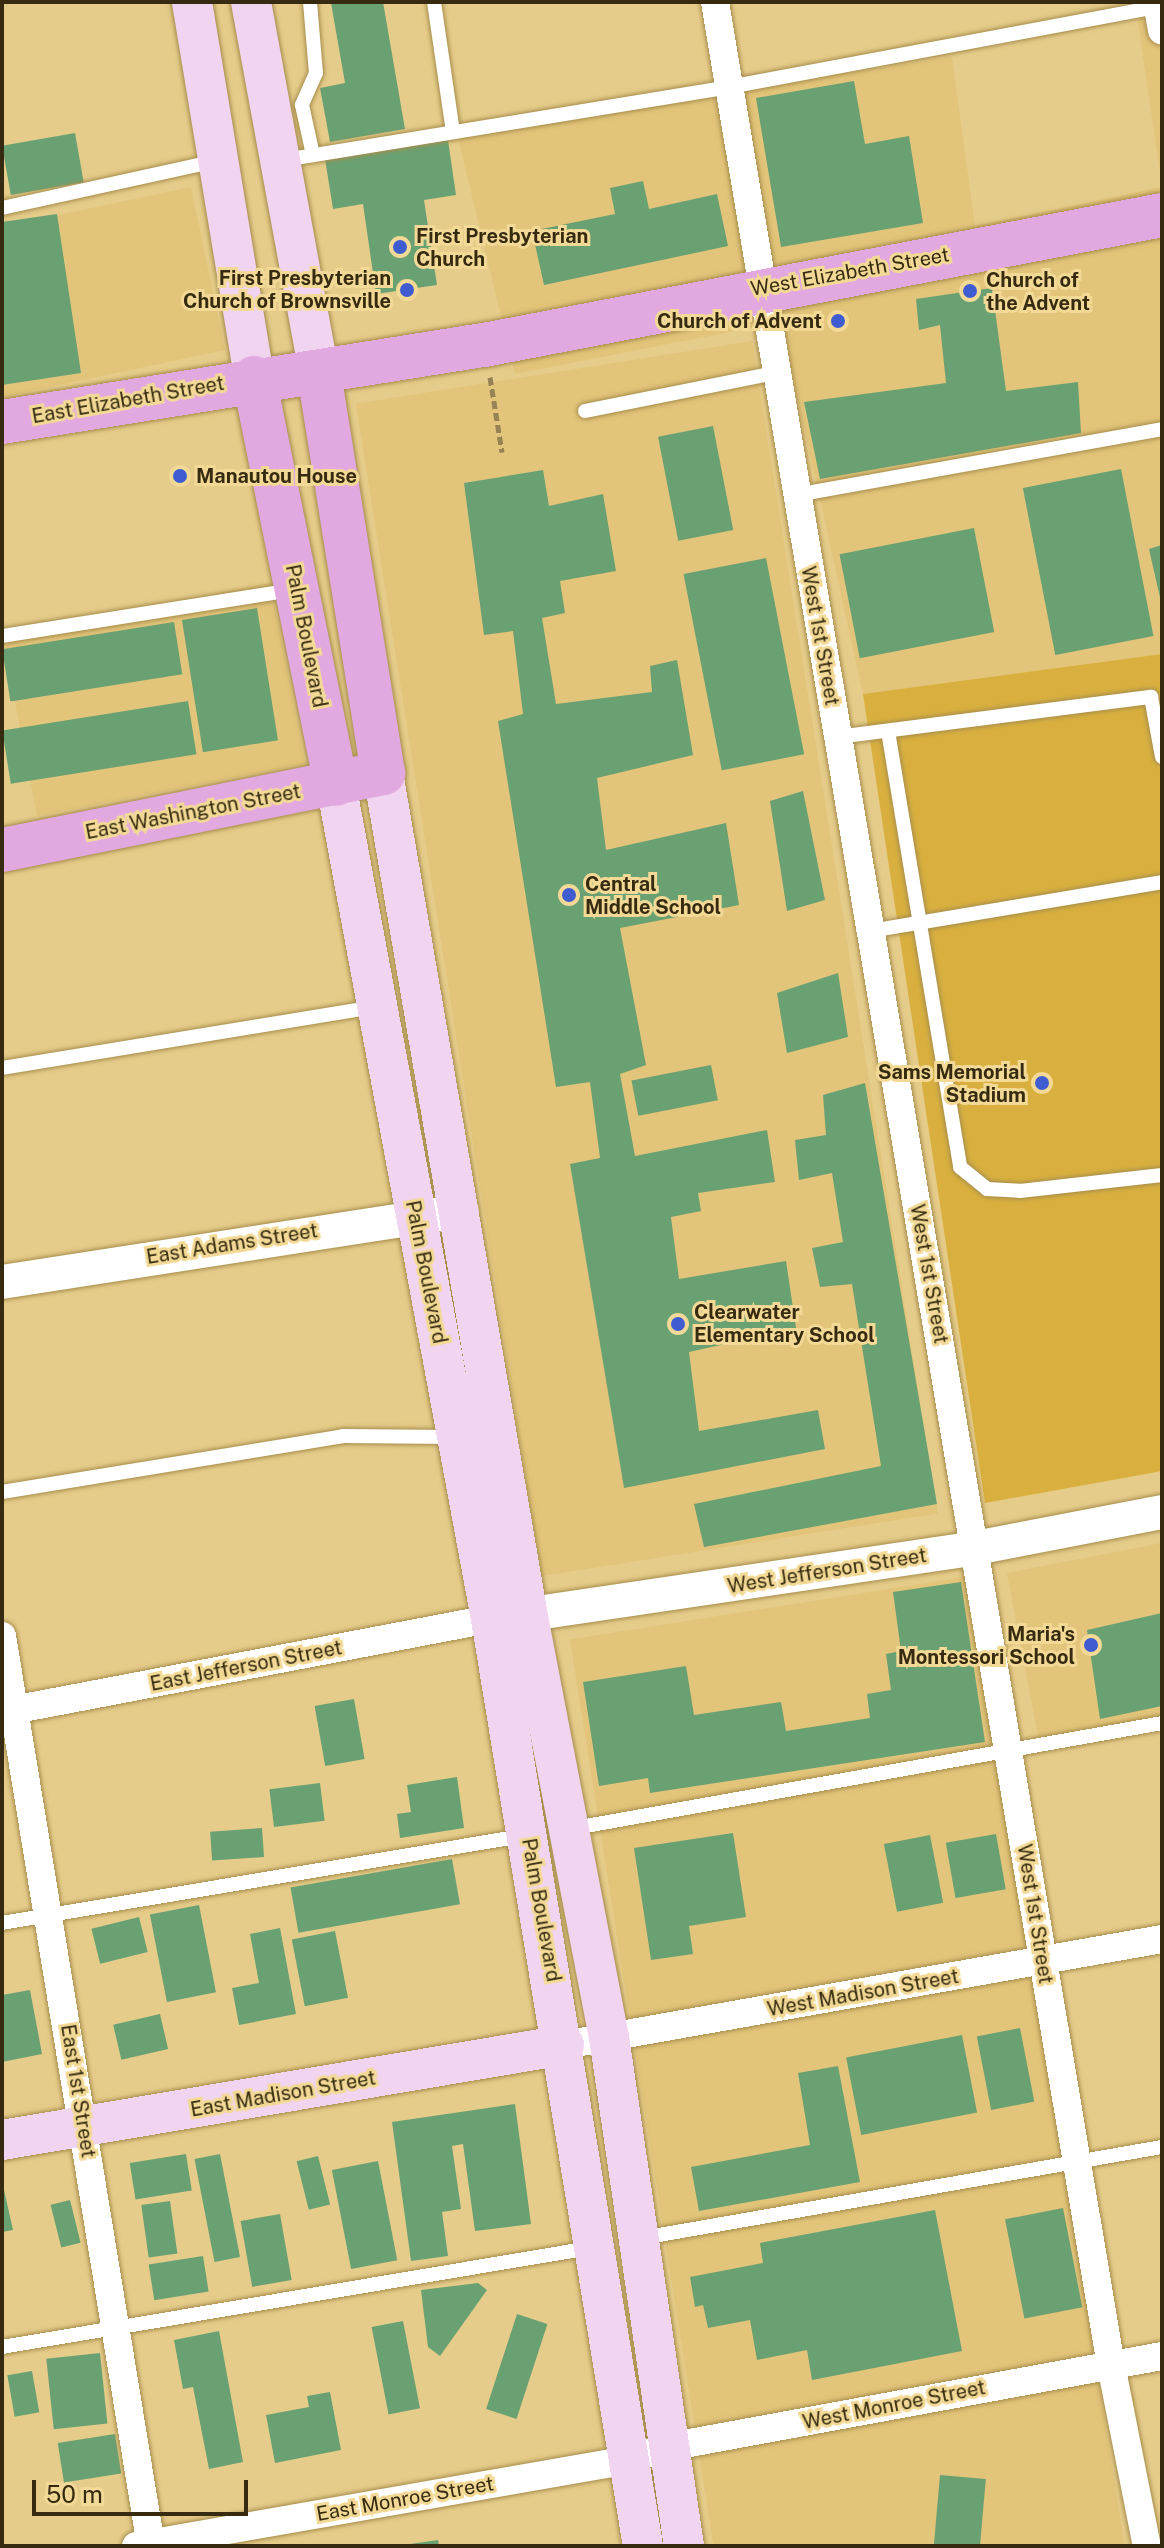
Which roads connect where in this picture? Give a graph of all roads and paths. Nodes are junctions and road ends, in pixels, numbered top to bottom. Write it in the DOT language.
graph roads {
  1 [pos="192,2"];
  2 [pos="251,2"];
  3 [pos="310,2"];
  4 [pos="434,2"];
  5 [pos="715,2"];
  6 [pos="1160,12"];
  7 [pos="729,87"];
  8 [pos="453,132"];
  9 [pos="297,158"];
  10 [pos="218,160"];
  11 [pos="2,208"];
  12 [pos="1162,215"];
  13 [pos="761,288"];
  14 [pos="484,345"];
  15 [pos="319,373"];
  16 [pos="776,373"];
  17 [pos="254,378"];
  18 [pos="585,411"];
  19 [pos="2,422"];
  20 [pos="1162,429"];
  21 [pos="502,452"];
  22 [pos="796,495"];
  23 [pos="350,578"];
  24 [pos="296,589"];
  25 [pos="2,636"];
  26 [pos="888,731"];
  27 [pos="837,737"];
  28 [pos="1162,757"];
  29 [pos="383,773"];
  30 [pos="336,784"];
  31 [pos="2,850"];
  32 [pos="1162,882"];
  33 [pos="922,922"];
  34 [pos="870,931"];
  35 [pos="423,995"];
  36 [pos="377,1007"];
  37 [pos="2,1068"];
  38 [pos="1162,1175"];
  39 [pos="462,1211"];
  40 [pos="415,1214"];
  41 [pos="2,1282"];
  42 [pos="457,1437"];
  43 [pos="2,1492"];
  44 [pos="1162,1512"];
  45 [pos="975,1548"];
  46 [pos="510,1618"];
  47 [pos="2,1636"];
  48 [pos="8,1711"];
  49 [pos="1162,1723"];
  50 [pos="1008,1750"];
  51 [pos="569,1829"];
  52 [pos="528,1835"];
  53 [pos="49,1915"];
  54 [pos="2,1923"];
  55 [pos="1162,1939"];
  56 [pos="1043,1962"];
  57 [pos="609,2037"];
  58 [pos="564,2045"];
  59 [pos="84,2129"];
  60 [pos="2,2140"];
  61 [pos="1162,2147"];
  62 [pos="1077,2160"];
  63 [pos="638,2239"];
  64 [pos="595,2247"];
  65 [pos="116,2324"];
  66 [pos="2,2347"];
  67 [pos="1162,2356"];
  68 [pos="1111,2365"];
  69 [pos="668,2447"];
  70 [pos="627,2460"];
  71 [pos="146,2545"];
  72 [pos="643,2546"];
  73 [pos="684,2546"];
  74 [pos="1147,2546"];
  1 -- 10 [label="main road, Palm Boulevard"];
  2 -- 9 [label="main road, Palm Boulevard"];
  3 -- 9 [label="lane"];
  4 -- 8 [label="lane"];
  5 -- 7 [label="street, West 1st Street"];
  6 -- 7 [label="lane"];
  7 -- 8 [label="lane"];
  7 -- 13 [label="street, West 1st Street"];
  8 -- 9 [label="lane"];
  9 -- 15 [label="main road, Palm Boulevard"];
  10 -- 11 [label="lane"];
  10 -- 17 [label="main road, Palm Boulevard"];
  12 -- 13 [label="main road, West Elizabeth Street"];
  13 -- 14 [label="main road, West Elizabeth Street"];
  13 -- 16 [label="street, West 1st Street"];
  14 -- 15 [label="main road, West Elizabeth Street"];
  14 -- 21 [label="path"];
  15 -- 17 [label="main road, West Elizabeth Street"];
  15 -- 23 [label="main road, Palm Boulevard"];
  16 -- 18 [label="lane"];
  16 -- 22 [label="street, West 1st Street"];
  17 -- 19 [label="main road, East Elizabeth Street"];
  17 -- 24 [label="main road, Palm Boulevard"];
  20 -- 22 [label="lane"];
  22 -- 27 [label="street, West 1st Street"];
  23 -- 24 [label="main road"];
  23 -- 29 [label="main road, Palm Boulevard"];
  24 -- 25 [label="lane"];
  24 -- 30 [label="main road, Palm Boulevard"];
  26 -- 27 [label="lane"];
  26 -- 28 [label="lane"];
  26 -- 33 [label="lane"];
  27 -- 34 [label="street, West 1st Street"];
  29 -- 30 [label="main road, East Washington Street"];
  29 -- 35 [label="main road, Palm Boulevard"];
  30 -- 31 [label="main road, East Washington Street"];
  30 -- 36 [label="main road, Palm Boulevard"];
  32 -- 33 [label="lane"];
  33 -- 34 [label="lane"];
  33 -- 38 [label="lane"];
  34 -- 45 [label="street, West 1st Street"];
  35 -- 36 [label="main road"];
  35 -- 39 [label="main road, Palm Boulevard"];
  36 -- 37 [label="lane"];
  36 -- 40 [label="main road, Palm Boulevard"];
  39 -- 40 [label="street, East Adams Street"];
  39 -- 46 [label="main road, Palm Boulevard"];
  40 -- 41 [label="street, East Adams Street"];
  40 -- 42 [label="main road, Palm Boulevard"];
  42 -- 43 [label="lane"];
  42 -- 46 [label="main road, Palm Boulevard"];
  44 -- 45 [label="street, West Jefferson Street"];
  45 -- 46 [label="street, West Jefferson Street"];
  45 -- 50 [label="street, West 1st Street"];
  46 -- 48 [label="street, East Jefferson Street"];
  46 -- 51 [label="main road, Palm Boulevard"];
  46 -- 52 [label="main road, Palm Boulevard"];
  47 -- 48 [label="street, East 1st Street"];
  48 -- 53 [label="street, East 1st Street"];
  49 -- 50 [label="lane"];
  50 -- 51 [label="lane"];
  50 -- 56 [label="street, West 1st Street"];
  51 -- 57 [label="main road, Palm Boulevard"];
  52 -- 53 [label="lane"];
  52 -- 58 [label="main road, Palm Boulevard"];
  53 -- 54 [label="lane"];
  53 -- 59 [label="street, East 1st Street"];
  55 -- 56 [label="street, West Madison Street"];
  56 -- 57 [label="street, West Madison Street"];
  56 -- 62 [label="street, West 1st Street"];
  57 -- 58 [label="street, West Madison Street"];
  57 -- 63 [label="main road, Palm Boulevard"];
  58 -- 59 [label="main road, East Madison Street"];
  58 -- 64 [label="main road, Palm Boulevard"];
  59 -- 60 [label="main road, East Madison Street"];
  59 -- 65 [label="street, East 1st Street"];
  61 -- 62 [label="lane"];
  62 -- 63 [label="lane"];
  62 -- 68 [label="street, West 1st Street"];
  63 -- 64 [label="main road"];
  63 -- 69 [label="main road, Palm Boulevard"];
  64 -- 65 [label="lane"];
  64 -- 70 [label="main road, Palm Boulevard"];
  65 -- 66 [label="lane"];
  65 -- 71 [label="street, East 1st Street"];
  67 -- 68 [label="street, West Monroe Street"];
  68 -- 69 [label="street, West Monroe Street"];
  68 -- 74 [label="street, West 1st Street"];
  69 -- 70 [label="street, West Monroe Street"];
  69 -- 73 [label="main road, Palm Boulevard"];
  70 -- 71 [label="street, East Monroe Street"];
  70 -- 72 [label="main road, Palm Boulevard"];
}
